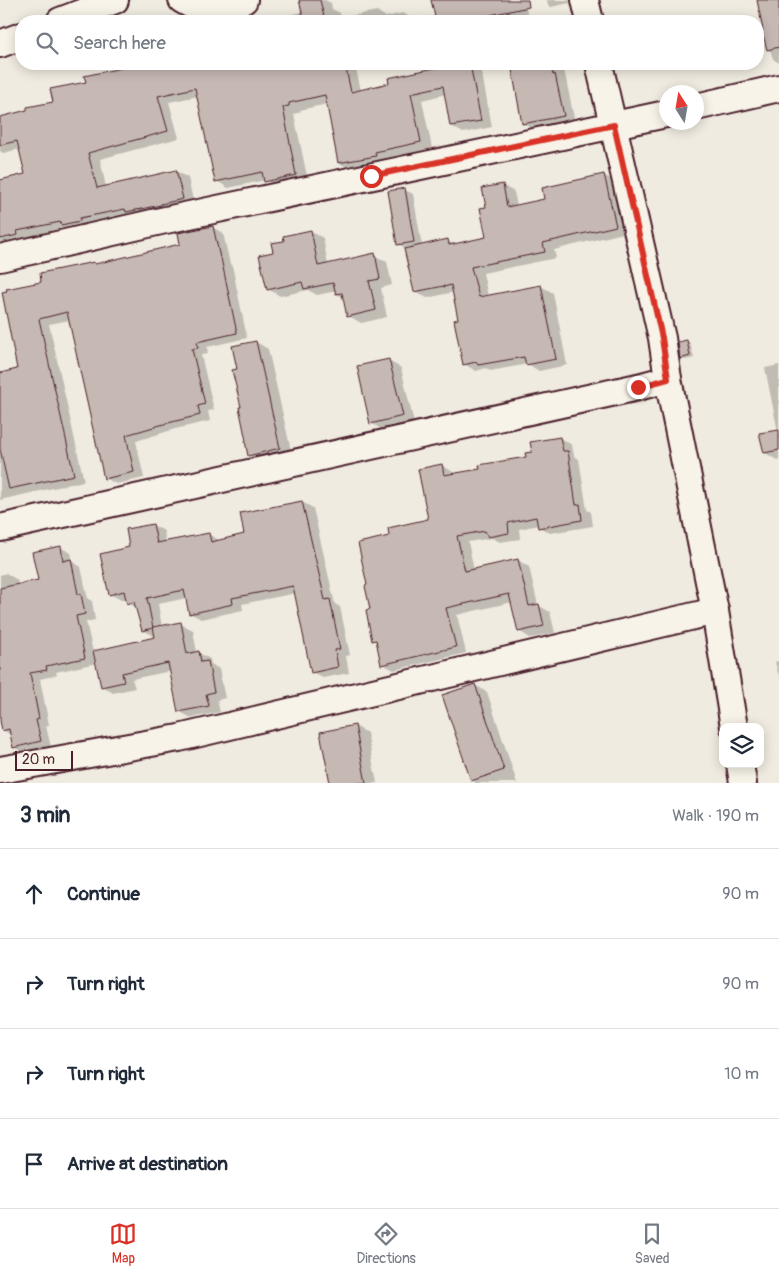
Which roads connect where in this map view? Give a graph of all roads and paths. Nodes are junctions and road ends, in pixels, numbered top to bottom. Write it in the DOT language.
graph roads {
  1 [pos="115,0"];
  2 [pos="182,0"];
  3 [pos="244,0"];
  4 [pos="585,0"];
  5 [pos="76,15"];
  6 [pos="589,15"];
  7 [pos="15,38"];
  8 [pos="0,44"];
  9 [pos="600,70"];
  10 [pos="779,88"];
  11 [pos="704,105"];
  12 [pos="659,115"];
  13 [pos="614,125"];
  14 [pos="0,258"];
  15 [pos="668,379"];
  16 [pos="0,528"];
  17 [pos="715,611"];
  18 [pos="733,723"];
  19 [pos="741,768"];
  20 [pos="0,770"];
  21 [pos="743,783"];
  1 -- 5 [label="street"];
  2 -- 3 [label="street"];
  4 -- 6 [label="street"];
  7 -- 8 [label="street"];
  9 -- 13 [label="street"];
  10 -- 11 [label="street"];
  12 -- 13 [label="street"];
  13 -- 14 [label="street"];
  13 -- 15 [label="street"];
  15 -- 16 [label="street"];
  15 -- 17 [label="street"];
  17 -- 18 [label="street"];
  17 -- 20 [label="street"];
  19 -- 21 [label="street"];
}
